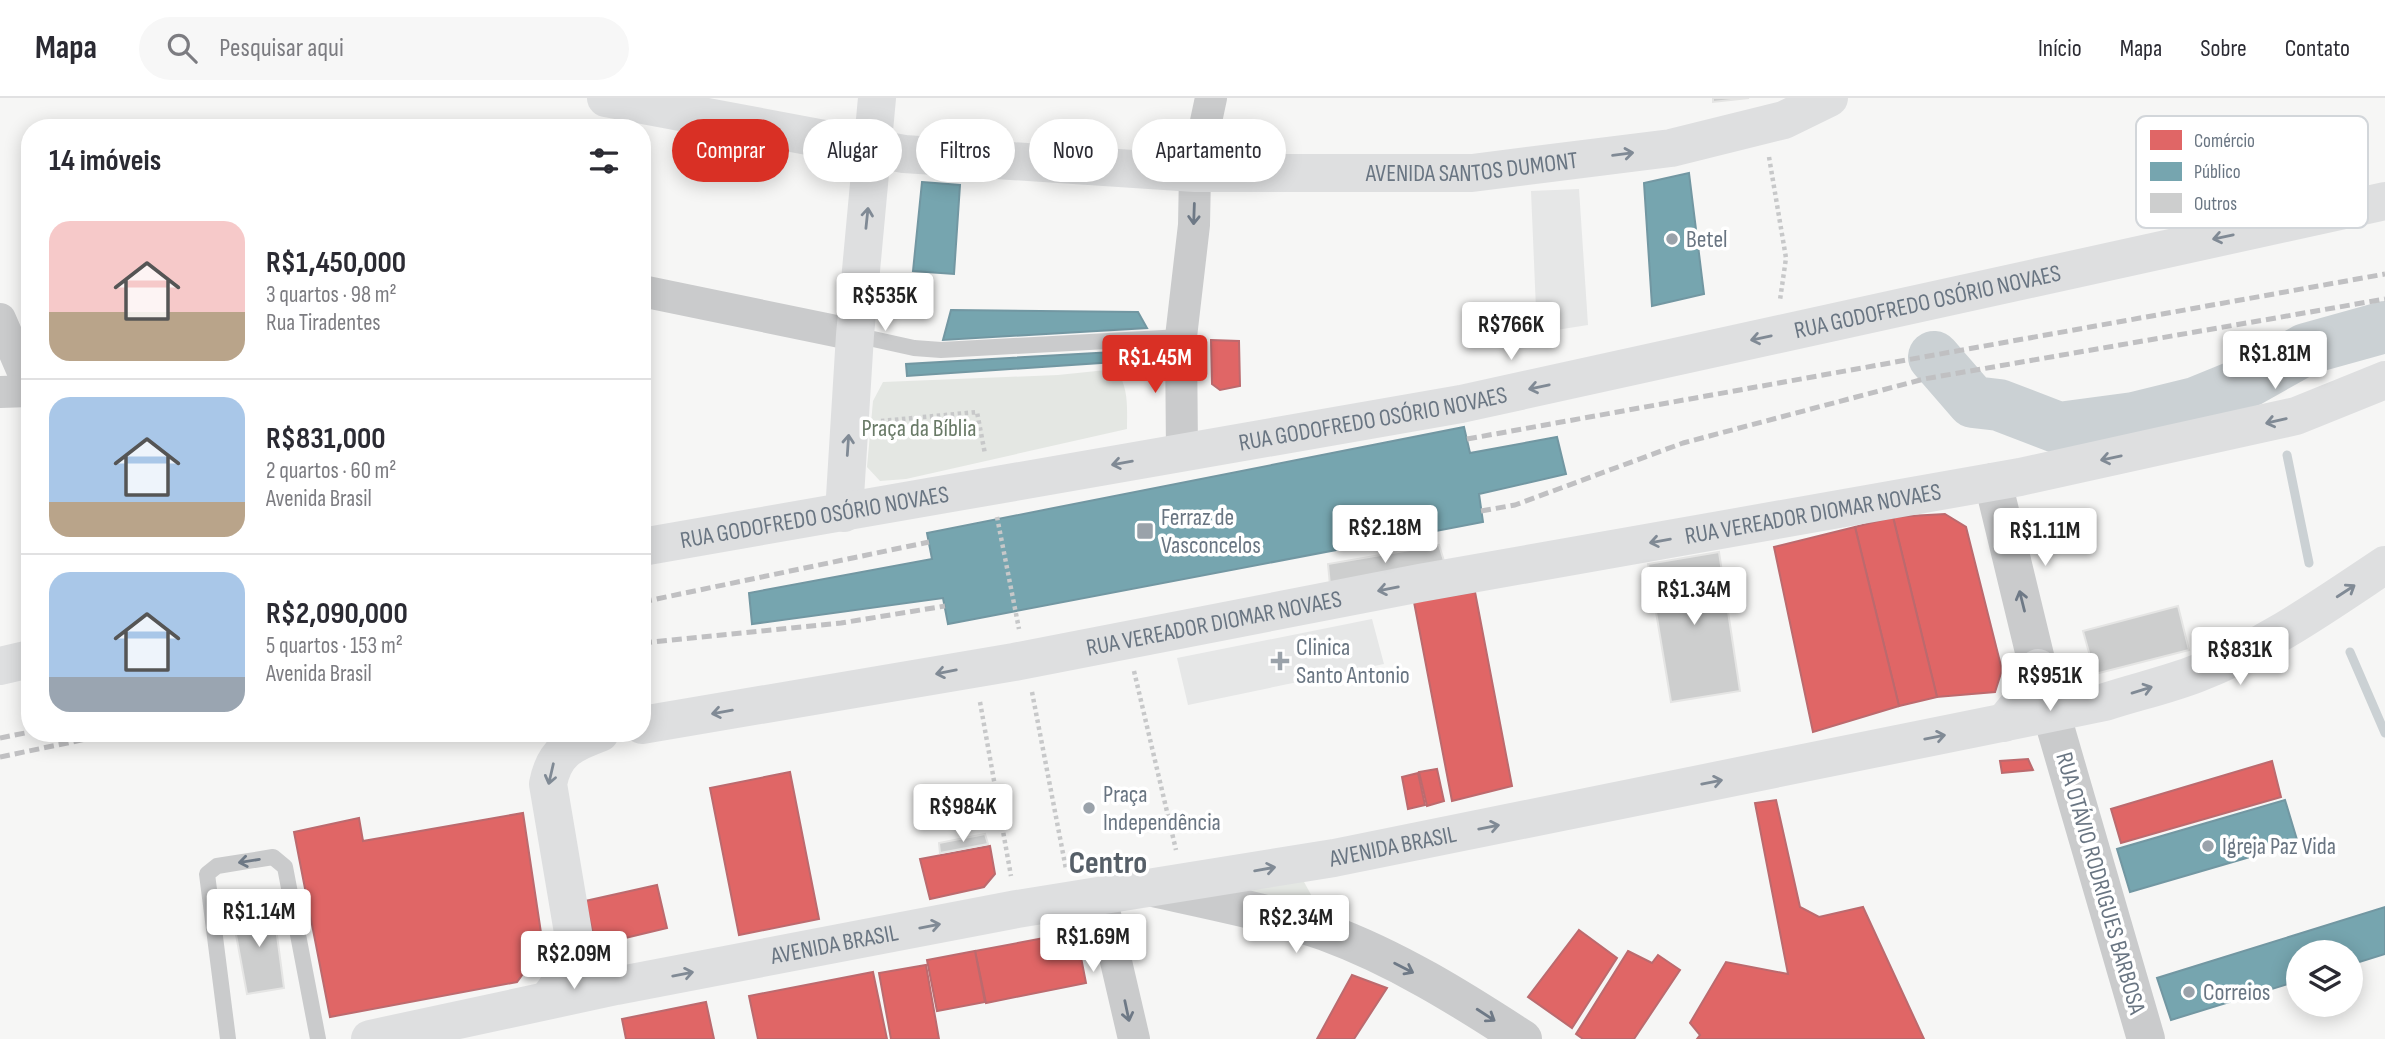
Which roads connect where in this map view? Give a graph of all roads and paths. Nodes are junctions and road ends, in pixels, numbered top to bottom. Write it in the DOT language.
graph roads {
  1 [pos="606,98"];
  2 [pos="877,98"];
  3 [pos="1211,98"];
  4 [pos="1829,98"];
  5 [pos="1773,115"];
  6 [pos="876,119"];
  7 [pos="1207,119"];
  8 [pos="803,135"];
  9 [pos="902,154"];
  10 [pos="1132,169"];
  11 [pos="1286,173"];
  12 [pos="871,182"];
  13 [pos="1195,182"];
  14 [pos="2262,228"];
  15 [pos="651,293"];
  16 [pos="0,319"];
  17 [pos="855,335"];
  18 [pos="1774,335"];
  19 [pos="1181,337"];
  20 [pos="21,368"];
  21 [pos="2385,380"];
  22 [pos="21,390"];
  23 [pos="0,392"];
  24 [pos="892,421"];
  25 [pos="1182,452"];
  26 [pos="988,467"];
  27 [pos="1993,482"];
  28 [pos="996,508"];
  29 [pos="844,513"];
  30 [pos="651,545"];
  31 [pos="2385,565"];
  32 [pos="1020,631"];
  33 [pos="1126,640"];
  34 [pos="21,661"];
  35 [pos="0,666"];
  36 [pos="974,667"];
  37 [pos="2038,668"];
  38 [pos="1031,686"];
  39 [pos="2053,713"];
  40 [pos="651,723"];
  41 [pos="2004,723"];
  42 [pos="575,742"];
  43 [pos="1168,886"];
  44 [pos="1087,899"];
  45 [pos="1017,909"];
  46 [pos="576,950"];
  47 [pos="616,986"];
  48 [pos="548,1000"];
  49 [pos="481,1017"];
  50 [pos="228,1039"];
  51 [pos="318,1039"];
  52 [pos="370,1039"];
  53 [pos="440,1039"];
  54 [pos="1134,1039"];
  55 [pos="1523,1039"];
  56 [pos="2146,1039"];
  1 -- 8 [label="main road, AVENIDA SANTOS DUMONT"];
  2 -- 6 [label="main road"];
  3 -- 7 [label="street"];
  4 -- 5 [label="main road, AVENIDA SANTOS DUMONT"];
  11 -- 5 [label="main road, AVENIDA SANTOS DUMONT, one-way"];
  5 -- 18 [label="path"];
  9 -- 10 [label="main road, AVENIDA SANTOS DUMONT"];
  17 -- 12 [label="main road, one-way"];
  13 -- 19 [label="street, one-way"];
  14 -- 18 [label="main road, RUA GODOFREDO OSÓRIO NOVAES, one-way"];
  15 -- 17 [label="street"];
  16 -- 20 [label="street"];
  17 -- 19 [label="lane"];
  29 -- 17 [label="main road, one-way"];
  18 -- 25 [label="main road, RUA GODOFREDO OSÓRIO NOVAES, one-way"];
  19 -- 25 [label="street"];
  21 -- 27 [label="main road, RUA VEREADOR DIOMAR NOVAES, one-way"];
  22 -- 23 [label="street"];
  24 -- 26 [label="path"];
  25 -- 29 [label="main road, RUA GODOFREDO OSÓRIO NOVAES, one-way"];
  27 -- 33 [label="main road, RUA VEREADOR DIOMAR NOVAES, one-way"];
  37 -- 27 [label="street, RUA OTÁVIO RODRIGUES BARBOSA, one-way"];
  28 -- 32 [label="path"];
  29 -- 30 [label="main road, RUA GODOFREDO OSÓRIO NOVAES"];
  39 -- 31 [label="main road, AVENIDA BRASIL, one-way"];
  33 -- 36 [label="main road, RUA VEREADOR DIOMAR NOVAES"];
  33 -- 43 [label="path"];
  34 -- 35 [label="main road"];
  36 -- 40 [label="main road, RUA VEREADOR DIOMAR NOVAES, one-way"];
  36 -- 45 [label="path"];
  37 -- 39 [label="street, RUA OTÁVIO RODRIGUES BARBOSA"];
  37 -- 41 [label="main road"];
  38 -- 44 [label="path"];
  39 -- 41 [label="main road, AVENIDA BRASIL"];
  39 -- 56 [label="street, RUA OTÁVIO RODRIGUES BARBOSA"];
  43 -- 41 [label="main road, AVENIDA BRASIL, one-way"];
  42 -- 46 [label="main road, one-way"];
  43 -- 44 [label="main road, AVENIDA BRASIL"];
  43 -- 55 [label="street, one-way"];
  44 -- 45 [label="main road, AVENIDA BRASIL"];
  44 -- 54 [label="street, one-way"];
  47 -- 45 [label="main road, AVENIDA BRASIL, one-way"];
  46 -- 47 [label="main road"];
  46 -- 48 [label="main road"];
  47 -- 48 [label="main road, AVENIDA BRASIL"];
  48 -- 49 [label="main road, AVENIDA BRASIL"];
  49 -- 52 [label="main road, AVENIDA BRASIL"];
  49 -- 53 [label="main road"];
  51 -- 50 [label="lane, one-way"];
}
